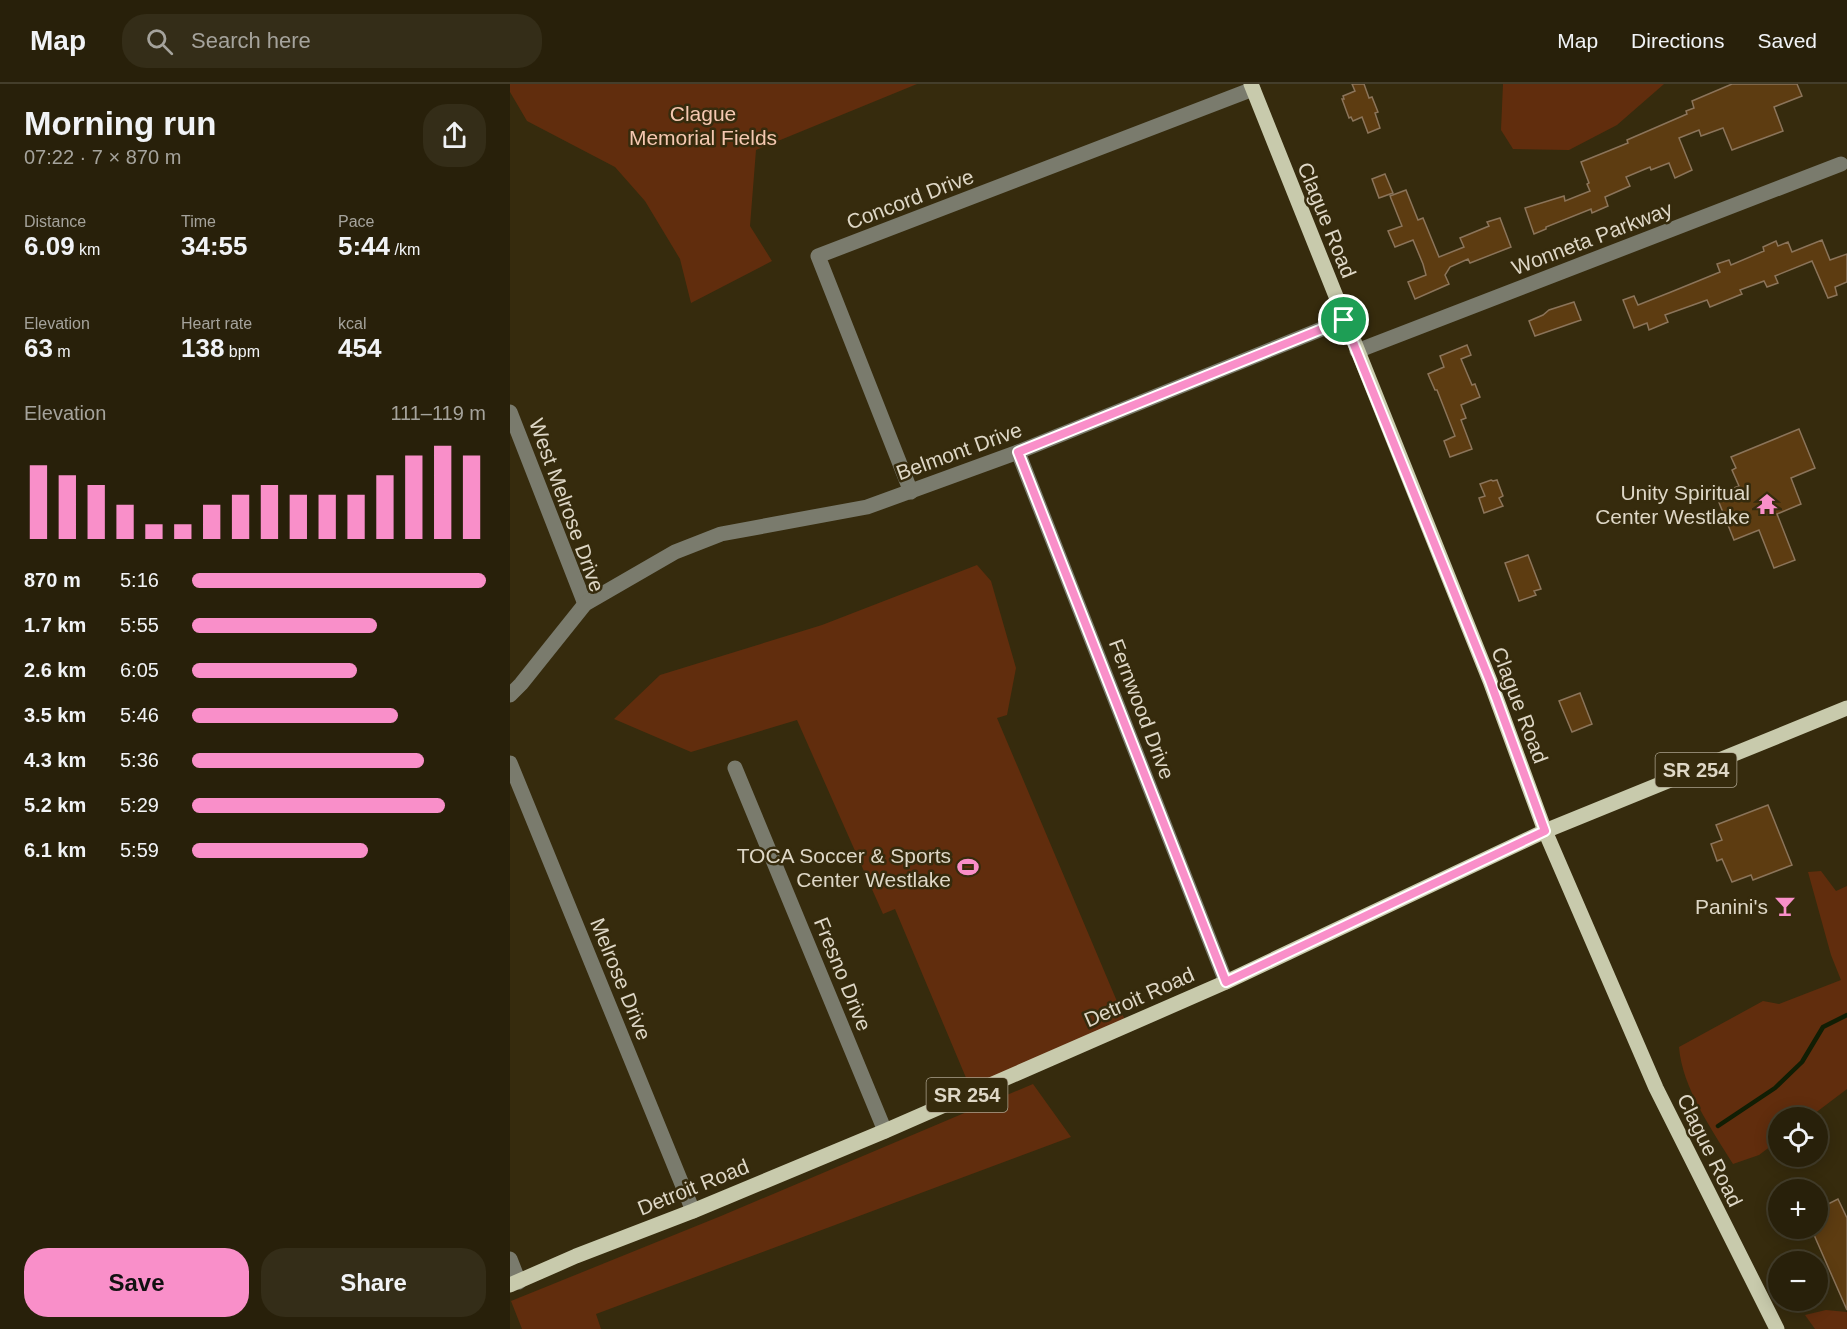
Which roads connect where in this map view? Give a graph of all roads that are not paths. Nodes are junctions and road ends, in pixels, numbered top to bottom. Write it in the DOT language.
graph roads {
  1 [pos="1252,87"];
  2 [pos="1841,164"];
  3 [pos="1344,320"];
  4 [pos="1357,351"];
  5 [pos="510,412"];
  6 [pos="1018,452"];
  7 [pos="911,492"];
  8 [pos="585,604"];
  9 [pos="510,695"];
  10 [pos="1847,708"];
  11 [pos="510,763"];
  12 [pos="735,768"];
  13 [pos="1545,831"];
  14 [pos="1226,982"];
  15 [pos="885,1131"];
  16 [pos="693,1210"];
  17 [pos="510,1259"];
  18 [pos="515,1283"];
  19 [pos="1777,1329"];
  1 -- 3 [label="main road, Clague Road"];
  1 -- 7 [label="street, Concord Drive"];
  2 -- 4 [label="street, Wonneta Parkway"];
  3 -- 4 [label="main road, Clague Road"];
  3 -- 6 [label="street, Belmont Drive"];
  4 -- 13 [label="main road, Clague Road"];
  5 -- 8 [label="street, West Melrose Drive"];
  6 -- 7 [label="street, Belmont Drive"];
  6 -- 14 [label="street, Fernwood Drive"];
  7 -- 8 [label="street, Belmont Drive"];
  8 -- 9 [label="street, West Melrose Drive"];
  10 -- 13 [label="main road, Detroit Road / SR 254"];
  11 -- 16 [label="street, Melrose Drive"];
  12 -- 15 [label="street, Fresno Drive"];
  13 -- 14 [label="main road, Detroit Road / SR 254"];
  13 -- 19 [label="main road, Clague Road"];
  14 -- 15 [label="main road, Detroit Road / SR 254"];
  15 -- 16 [label="main road, Detroit Road / SR 254"];
  16 -- 18 [label="main road, Detroit Road / SR 254"];
  17 -- 18 [label="street"];
}
